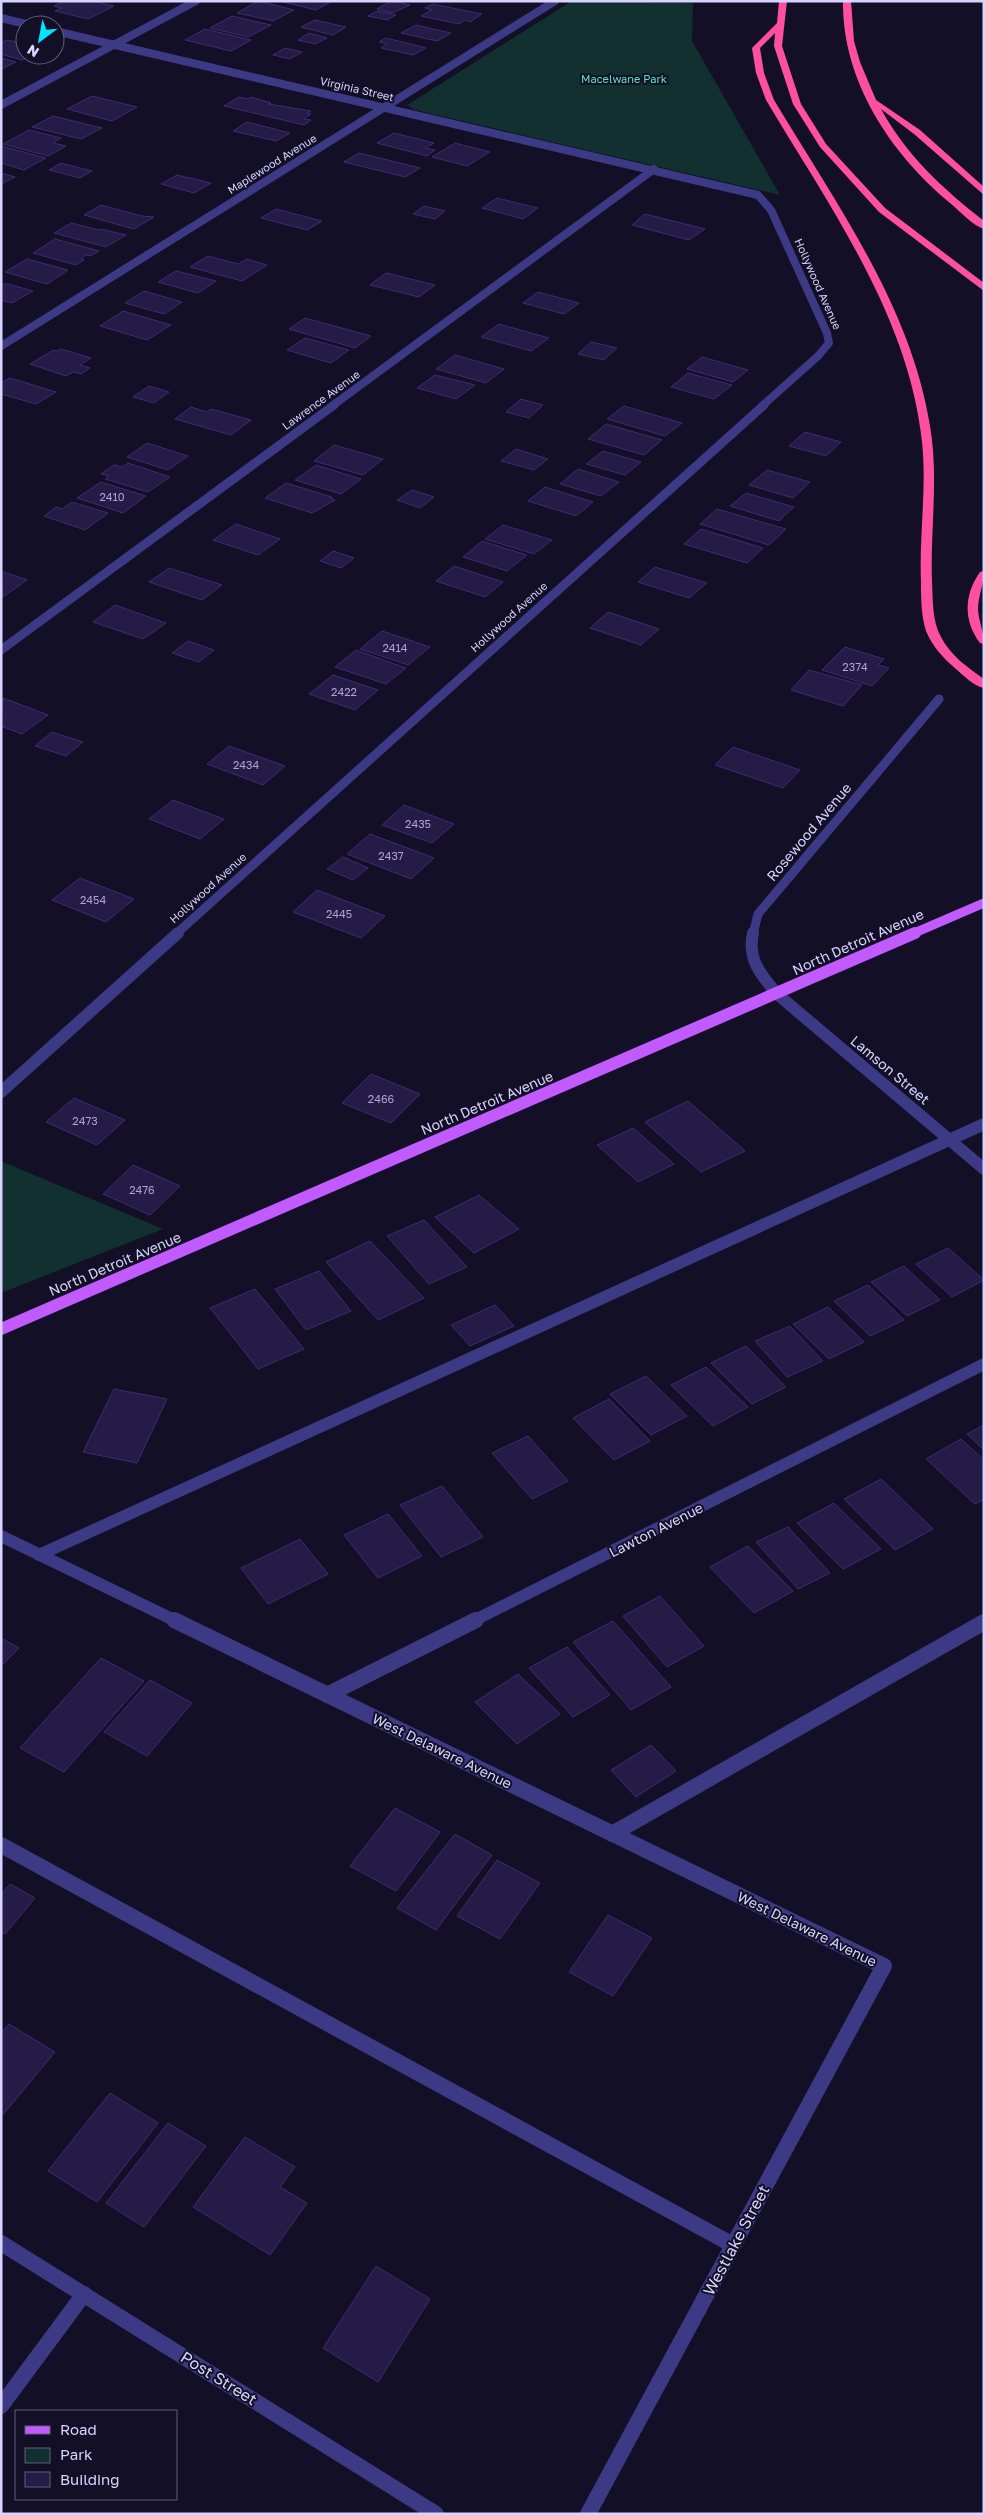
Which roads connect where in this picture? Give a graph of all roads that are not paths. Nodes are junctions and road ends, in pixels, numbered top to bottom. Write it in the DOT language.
graph roads {
  1 [pos="196,1"];
  2 [pos="555,1"];
  3 [pos="783,1"];
  4 [pos="847,1"];
  5 [pos="1,18"];
  6 [pos="15,21"];
  7 [pos="781,23"];
  8 [pos="65,33"];
  9 [pos="114,44"];
  10 [pos="872,100"];
  11 [pos="1,105"];
  12 [pos="384,107"];
  13 [pos="654,169"];
  14 [pos="984,192"];
  15 [pos="984,226"];
  16 [pos="984,288"];
  17 [pos="1,346"];
  18 [pos="984,574"];
  19 [pos="984,641"];
  20 [pos="1,650"];
  21 [pos="984,685"];
  22 [pos="940,699"];
  23 [pos="984,903"];
  24 [pos="777,994"];
  25 [pos="1,1092"];
  26 [pos="984,1124"];
  27 [pos="949,1140"];
  28 [pos="984,1169"];
  29 [pos="1,1329"];
  30 [pos="984,1364"];
  31 [pos="1,1536"];
  32 [pos="39,1555"];
  33 [pos="984,1622"];
  34 [pos="327,1695"];
  35 [pos="612,1834"];
  36 [pos="1,1845"];
  37 [pos="884,1966"];
  38 [pos="1,2243"];
  39 [pos="733,2244"];
  40 [pos="84,2294"];
  41 [pos="1,2406"];
  42 [pos="436,2514"];
  43 [pos="588,2514"];
  1 -- 9 [label="street"];
  2 -- 12 [label="street, Maplewood Avenue"];
  3 -- 7 [label="highway"];
  4 -- 10 [label="highway"];
  5 -- 6 [label="street"];
  7 -- 16 [label="highway"];
  7 -- 21 [label="highway"];
  8 -- 9 [label="street, Virginia Street"];
  9 -- 11 [label="street"];
  9 -- 12 [label="street, Virginia Street"];
  10 -- 14 [label="highway"];
  10 -- 15 [label="highway"];
  12 -- 13 [label="street, Virginia Street"];
  12 -- 17 [label="street, Maplewood Avenue"];
  13 -- 20 [label="street, Lawrence Avenue"];
  13 -- 25 [label="street, Hollywood Avenue"];
  18 -- 19 [label="highway"];
  22 -- 24 [label="street, Rosewood Avenue"];
  23 -- 24 [label="main road, North Detroit Avenue"];
  24 -- 27 [label="street, Lamson Street"];
  24 -- 29 [label="main road, North Detroit Avenue"];
  26 -- 27 [label="street"];
  27 -- 28 [label="street, Lamson Street"];
  27 -- 32 [label="street"];
  30 -- 34 [label="street, Lawton Avenue"];
  31 -- 32 [label="street, West Delaware Avenue"];
  32 -- 34 [label="street, West Delaware Avenue"];
  33 -- 35 [label="street"];
  34 -- 35 [label="street, West Delaware Avenue"];
  35 -- 37 [label="street, West Delaware Avenue"];
  36 -- 39 [label="street"];
  37 -- 39 [label="street, Westlake Street"];
  38 -- 40 [label="street, Post Street"];
  39 -- 43 [label="street, Westlake Street"];
  40 -- 41 [label="street"];
  40 -- 42 [label="street, Post Street"];
}
